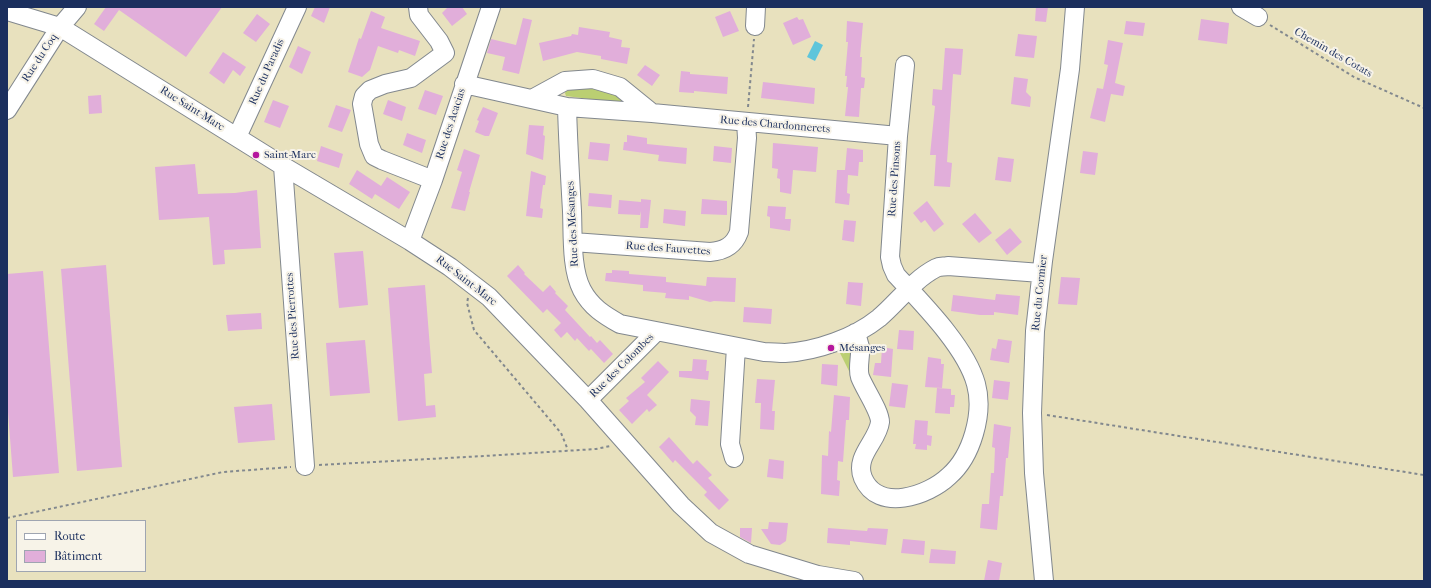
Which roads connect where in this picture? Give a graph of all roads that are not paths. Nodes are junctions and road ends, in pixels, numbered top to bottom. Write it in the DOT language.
graph roads {
  1 [pos="77,7"];
  2 [pos="297,7"];
  3 [pos="418,7"];
  4 [pos="491,7"];
  5 [pos="756,7"];
  6 [pos="1075,7"];
  7 [pos="1241,7"];
  8 [pos="7,11"];
  9 [pos="1258,17"];
  10 [pos="755,26"];
  11 [pos="60,27"];
  12 [pos="445,53"];
  13 [pos="472,62"];
  14 [pos="905,65"];
  15 [pos="464,84"];
  16 [pos="532,100"];
  17 [pos="567,107"];
  18 [pos="7,110"];
  19 [pos="652,113"];
  20 [pos="746,122"];
  21 [pos="898,136"];
  22 [pos="237,137"];
  23 [pos="283,166"];
  24 [pos="433,180"];
  25 [pos="410,241"];
  26 [pos="573,242"];
  27 [pos="1041,273"];
  28 [pos="909,288"];
  29 [pos="656,332"];
  30 [pos="855,333"];
  31 [pos="736,347"];
  32 [pos="588,400"];
  33 [pos="734,458"];
  34 [pos="305,466"];
  35 [pos="854,581"];
  36 [pos="1044,581"];
  1 -- 11 [label="street, Rue du Coq"];
  2 -- 22 [label="street, Rue du Paradis"];
  3 -- 12 [label="street"];
  4 -- 13 [label="street, Rue des Acacias"];
  5 -- 10 [label="street"];
  6 -- 27 [label="street, Rue du Cormier"];
  7 -- 9 [label="street"];
  8 -- 11 [label="street, Rue Saint-Marc"];
  11 -- 18 [label="street, Rue du Coq"];
  11 -- 22 [label="street, Rue Saint-Marc"];
  12 -- 13 [label="street"];
  12 -- 24 [label="street"];
  13 -- 15 [label="street, Rue des Acacias"];
  14 -- 21 [label="street, Rue des Pinsons"];
  15 -- 16 [label="street, Rue des Chardonnerets"];
  15 -- 24 [label="street, Rue des Acacias"];
  16 -- 17 [label="street, Rue des Chardonnerets"];
  16 -- 19 [label="street"];
  17 -- 19 [label="street, Rue des Chardonnerets"];
  17 -- 26 [label="street, Rue des Mésanges"];
  19 -- 20 [label="street, Rue des Chardonnerets"];
  20 -- 21 [label="street, Rue des Chardonnerets"];
  20 -- 26 [label="street, Rue des Fauvettes"];
  21 -- 28 [label="street, Rue des Pinsons"];
  22 -- 23 [label="street, Rue Saint-Marc"];
  23 -- 25 [label="street, Rue Saint-Marc"];
  23 -- 34 [label="street, Rue des Pierrottes"];
  24 -- 25 [label="street, Rue des Acacias"];
  25 -- 32 [label="street, Rue Saint-Marc"];
  26 -- 29 [label="street, Rue des Mésanges"];
  27 -- 28 [label="street, Rue des Mésanges"];
  27 -- 36 [label="street, Rue du Cormier"];
  28 -- 30 [label="street, Rue des Mésanges"];
  28 -- 30 [label="street, Rue des Pinsons"];
  29 -- 31 [label="street, Rue des Mésanges"];
  29 -- 32 [label="street, Rue des Colombes"];
  30 -- 31 [label="street, Rue des Mésanges"];
  31 -- 33 [label="street"];
  32 -- 35 [label="street, Rue Saint-Marc"];
}
